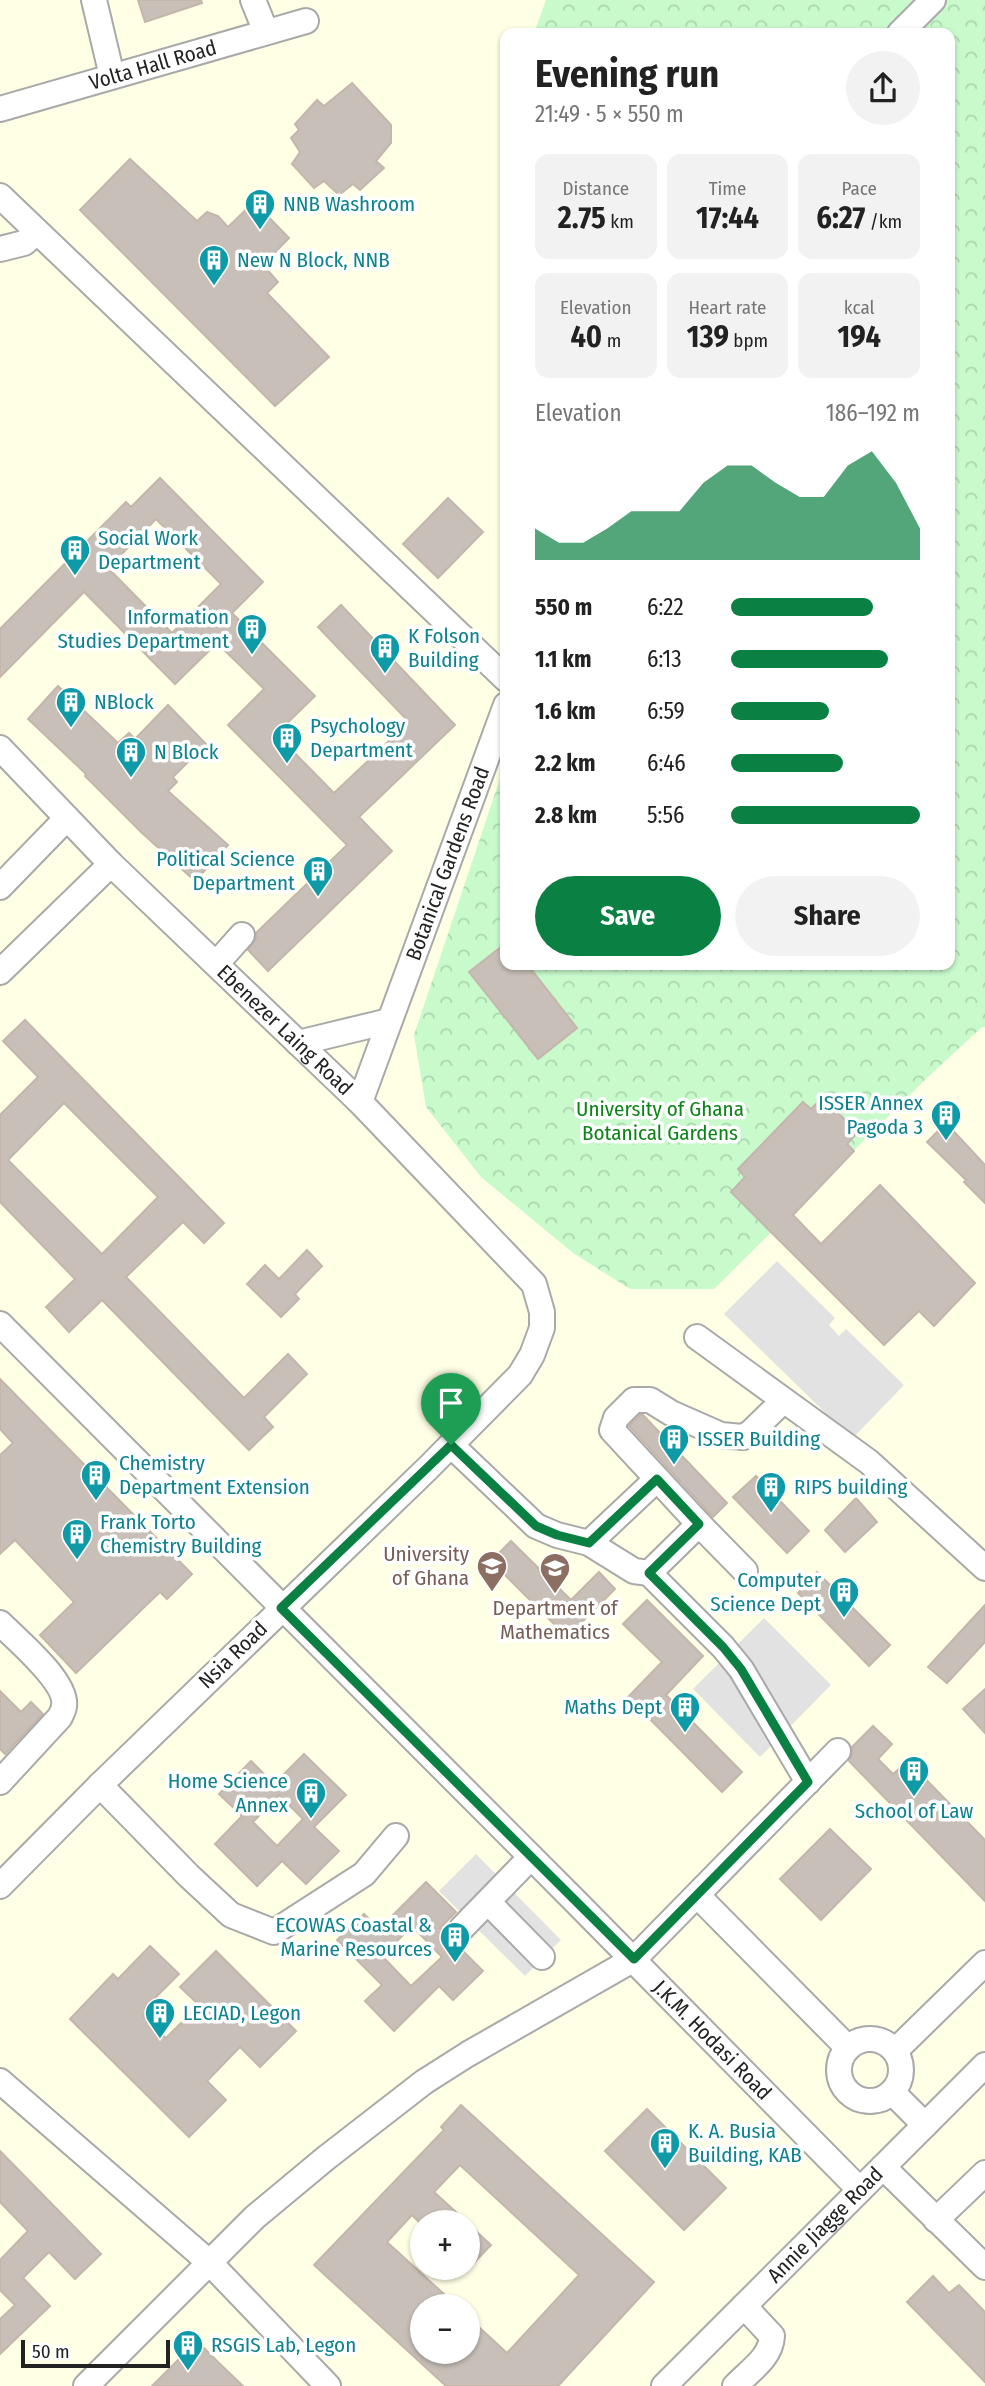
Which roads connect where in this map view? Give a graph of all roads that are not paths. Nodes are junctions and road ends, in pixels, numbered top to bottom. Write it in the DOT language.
graph roads {
  1 [pos="94,0"];
  2 [pos="253,0"];
  3 [pos="933,0"];
  4 [pos="306,21"];
  5 [pos="905,28"];
  6 [pos="266,32"];
  7 [pos="113,76"];
  8 [pos="0,109"];
  9 [pos="0,196"];
  10 [pos="37,232"];
  11 [pos="0,249"];
  12 [pos="500,673"];
  13 [pos="500,721"];
  14 [pos="0,748"];
  15 [pos="68,818"];
  16 [pos="111,864"];
  17 [pos="0,887"];
  18 [pos="242,934"];
  19 [pos="217,963"];
  20 [pos="0,972"];
  21 [pos="389,1021"];
  22 [pos="298,1043"];
  23 [pos="360,1102"];
  24 [pos="0,1324"];
  25 [pos="542,1328"];
  26 [pos="697,1337"];
  27 [pos="783,1401"];
  28 [pos="451,1445"];
  29 [pos="657,1479"];
  30 [pos="699,1524"];
  31 [pos="589,1543"];
  32 [pos="985,1568"];
  33 [pos="745,1571"];
  34 [pos="649,1573"];
  35 [pos="281,1608"];
  36 [pos="0,1623"];
  37 [pos="838,1751"];
  38 [pos="0,1782"];
  39 [pos="808,1782"];
  40 [pos="100,1784"];
  41 [pos="396,1836"];
  42 [pos="531,1857"];
  43 [pos="0,1886"];
  44 [pos="698,1896"];
  45 [pos="488,1902"];
  46 [pos="462,1928"];
  47 [pos="542,1957"];
  48 [pos="634,1959"];
  49 [pos="985,1963"];
  50 [pos="848,2048"];
  51 [pos="895,2051"];
  52 [pos="985,2064"];
  53 [pos="0,2081"];
  54 [pos="892,2092"];
  55 [pos="925,2125"];
  56 [pos="883,2167"];
  57 [pos="985,2174"];
  58 [pos="860,2190"];
  59 [pos="936,2220"];
  60 [pos="209,2262"];
  61 [pos="985,2267"];
  62 [pos="744,2306"];
  63 [pos="86,2386"];
  64 [pos="328,2386"];
  65 [pos="664,2386"];
  66 [pos="735,2386"];
  1 -- 7 [label="street"];
  2 -- 6 [label="street"];
  3 -- 5 [label="street"];
  4 -- 6 [label="street, Volta Hall Road"];
  6 -- 7 [label="street, Volta Hall Road"];
  7 -- 8 [label="street, Volta Hall Road"];
  9 -- 10 [label="street"];
  10 -- 11 [label="street"];
  10 -- 12 [label="street"];
  13 -- 21 [label="street, Botanical Gardens Road"];
  14 -- 15 [label="street, Ebenezer Laing Road"];
  15 -- 16 [label="street, Ebenezer Laing Road"];
  15 -- 17 [label="street"];
  16 -- 19 [label="street, Ebenezer Laing Road"];
  16 -- 20 [label="street"];
  18 -- 19 [label="street"];
  19 -- 22 [label="street, Ebenezer Laing Road"];
  21 -- 22 [label="street"];
  21 -- 23 [label="street, Botanical Gardens Road"];
  22 -- 23 [label="street, Ebenezer Laing Road"];
  23 -- 25 [label="street, Ebenezer Laing Road"];
  24 -- 35 [label="street, J.K.M. Hodasi Road"];
  25 -- 28 [label="street, Nsia Road"];
  26 -- 27 [label="street"];
  27 -- 29 [label="street"];
  27 -- 32 [label="street"];
  28 -- 31 [label="street"];
  28 -- 35 [label="street, Nsia Road"];
  29 -- 30 [label="street"];
  29 -- 31 [label="street"];
  30 -- 33 [label="street"];
  30 -- 34 [label="street"];
  31 -- 34 [label="street"];
  34 -- 39 [label="street"];
  35 -- 40 [label="street, Nsia Road"];
  35 -- 42 [label="street, J.K.M. Hodasi Road"];
  36 -- 38 [label="street"];
  37 -- 39 [label="street"];
  39 -- 44 [label="street"];
  40 -- 41 [label="street"];
  40 -- 43 [label="street, Nsia Road"];
  42 -- 45 [label="street"];
  42 -- 48 [label="street, J.K.M. Hodasi Road"];
  44 -- 48 [label="street"];
  44 -- 50 [label="street"];
  45 -- 46 [label="street"];
  45 -- 47 [label="street"];
  48 -- 58 [label="street, J.K.M. Hodasi Road"];
  48 -- 60 [label="street"];
  49 -- 51 [label="street"];
  50 -- 51 [label="street"];
  50 -- 54 [label="street"];
  51 -- 54 [label="street"];
  52 -- 55 [label="street, Annie Jiagge Road"];
  53 -- 60 [label="street"];
  54 -- 55 [label="street"];
  55 -- 56 [label="street, Annie Jiagge Road"];
  56 -- 58 [label="street, Annie Jiagge Road"];
  56 -- 59 [label="street"];
  57 -- 59 [label="street"];
  58 -- 62 [label="street, Annie Jiagge Road"];
  59 -- 61 [label="street"];
  60 -- 63 [label="street"];
  60 -- 64 [label="street"];
  62 -- 65 [label="street, Annie Jiagge Road"];
  62 -- 66 [label="street"];
}
